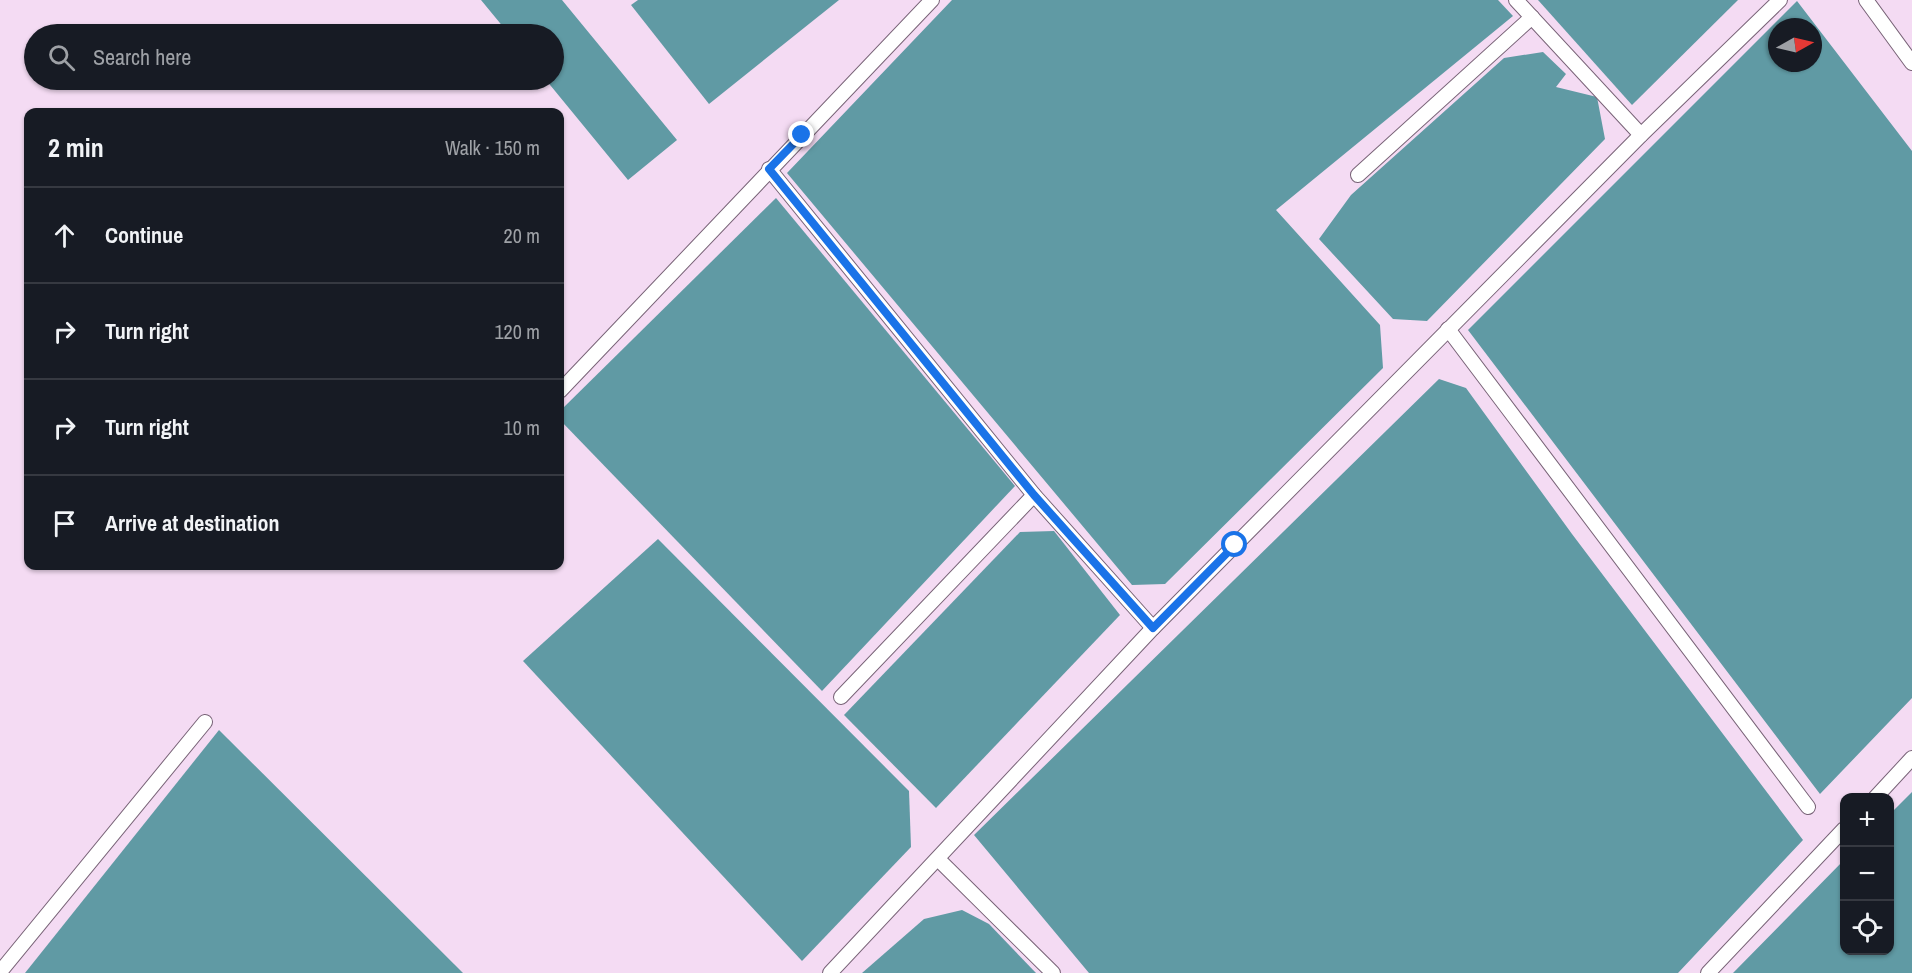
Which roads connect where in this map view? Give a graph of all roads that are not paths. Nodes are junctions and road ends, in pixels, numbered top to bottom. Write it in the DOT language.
graph roads {
  1 [pos="932,0"];
  2 [pos="1516,0"];
  3 [pos="1780,0"];
  4 [pos="1866,0"];
  5 [pos="1532,17"];
  6 [pos="1912,63"];
  7 [pos="1641,135"];
  8 [pos="769,169"];
  9 [pos="1358,176"];
  10 [pos="1448,329"];
  11 [pos="564,387"];
  12 [pos="1034,495"];
  13 [pos="1153,628"];
  14 [pos="841,697"];
  15 [pos="204,722"];
  16 [pos="1912,758"];
  17 [pos="1880,793"];
  18 [pos="1808,807"];
  19 [pos="1840,834"];
  20 [pos="938,859"];
  21 [pos="0,972"];
  22 [pos="830,973"];
  23 [pos="1053,973"];
  24 [pos="1708,973"];
  1 -- 8 [label="lane"];
  2 -- 5 [label="lane"];
  3 -- 7 [label="lane"];
  4 -- 6 [label="lane"];
  5 -- 7 [label="lane"];
  5 -- 9 [label="lane"];
  7 -- 10 [label="lane"];
  8 -- 11 [label="lane"];
  8 -- 12 [label="lane"];
  10 -- 13 [label="lane"];
  10 -- 18 [label="lane"];
  12 -- 13 [label="lane"];
  12 -- 14 [label="lane"];
  13 -- 20 [label="lane"];
  15 -- 21 [label="lane"];
  16 -- 17 [label="lane"];
  19 -- 24 [label="lane"];
  20 -- 22 [label="lane"];
  20 -- 23 [label="lane"];
}
